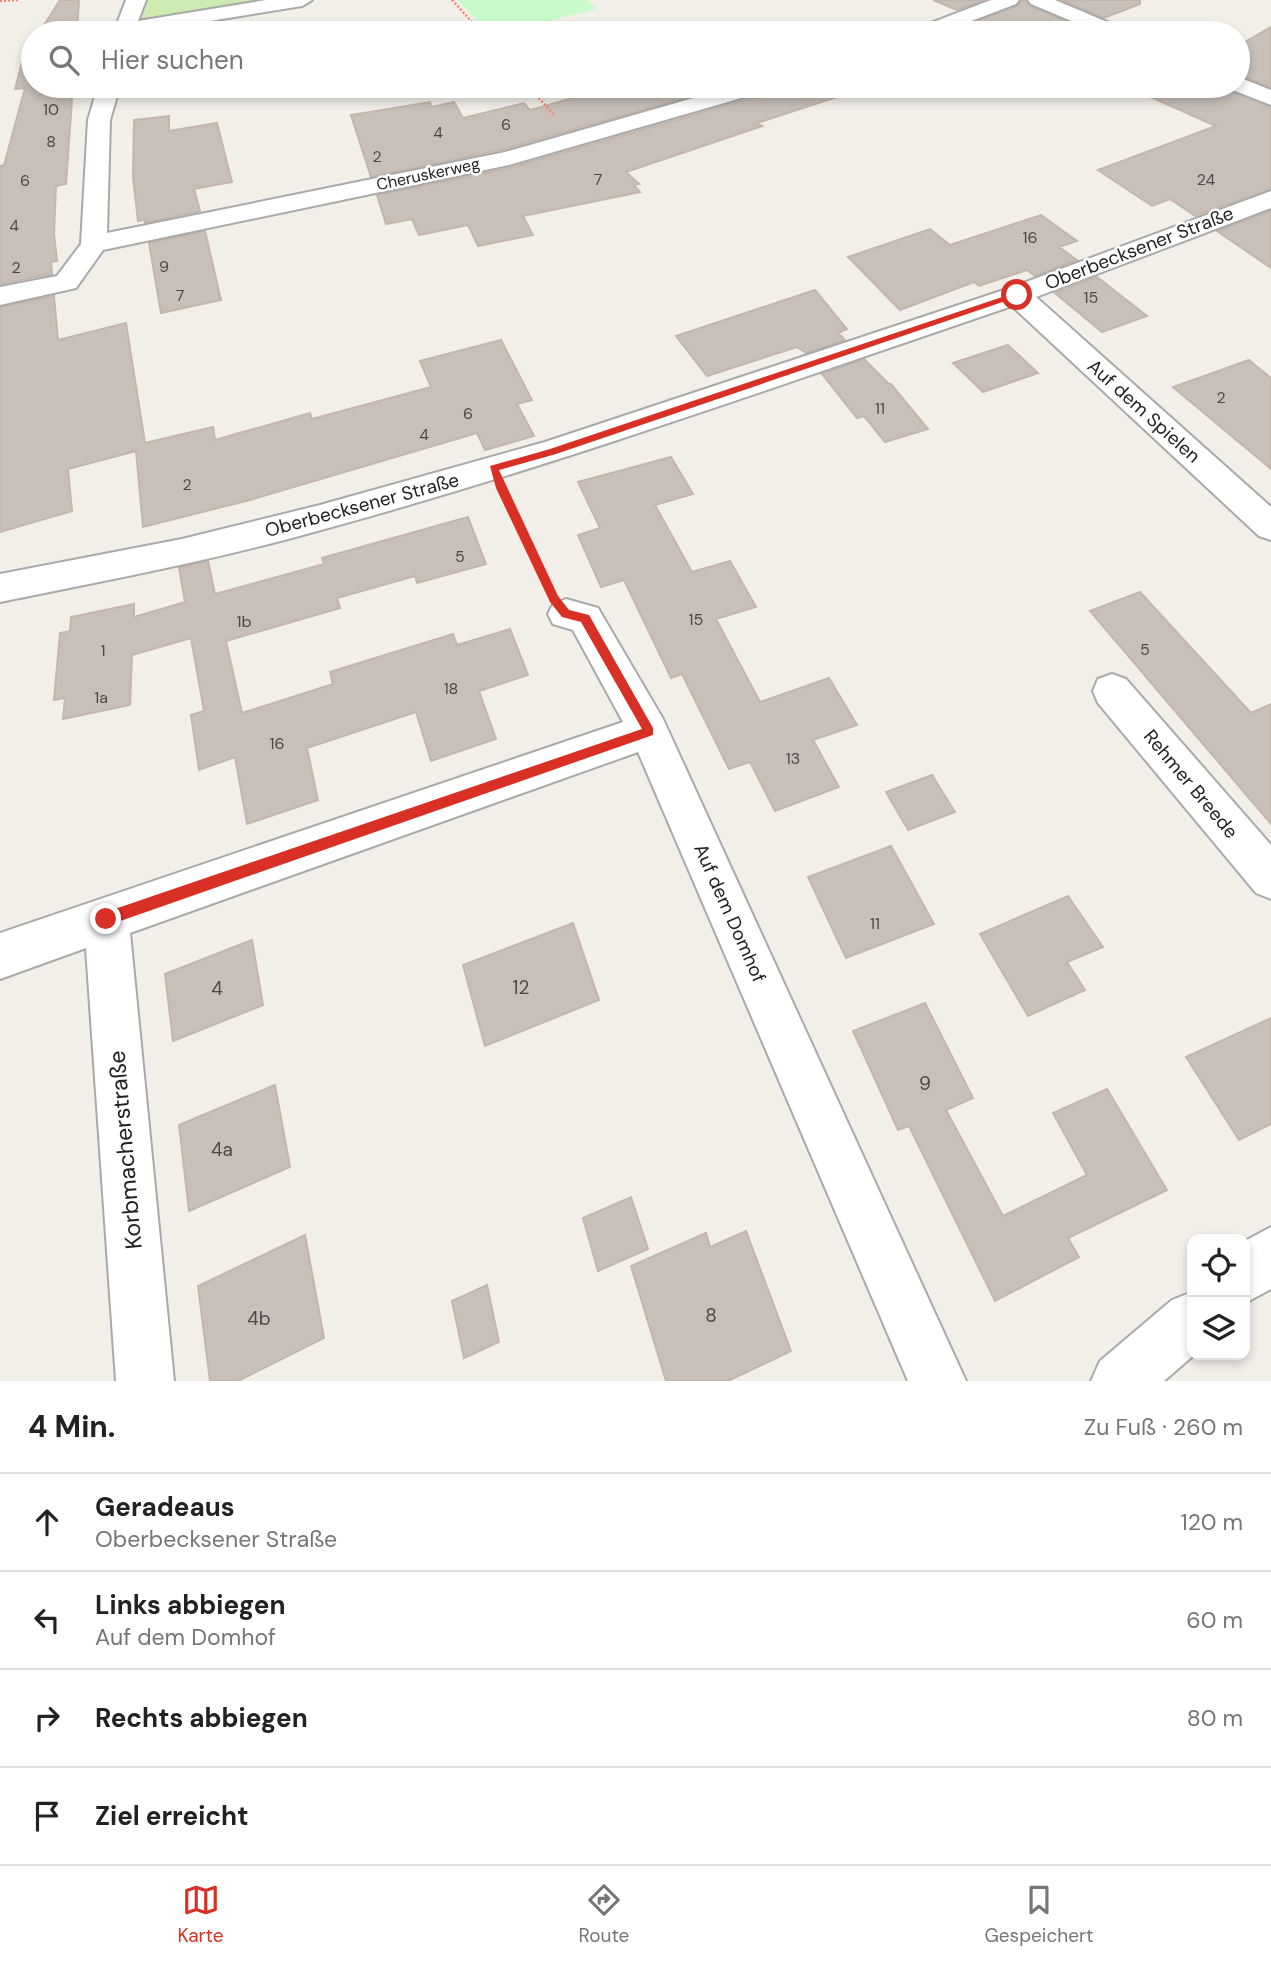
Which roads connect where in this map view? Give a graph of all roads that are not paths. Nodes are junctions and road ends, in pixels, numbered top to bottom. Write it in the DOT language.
graph roads {
  1 [pos="136,0"];
  2 [pos="302,0"];
  3 [pos="1009,0"];
  4 [pos="1038,0"];
  5 [pos="129,21"];
  6 [pos="182,21"];
  7 [pos="954,21"];
  8 [pos="1088,21"];
  9 [pos="1250,89"];
  10 [pos="105,98"];
  11 [pos="716,98"];
  12 [pos="1271,98"];
  13 [pos="1271,199"];
  14 [pos="94,244"];
  15 [pos="1017,295"];
  16 [pos="0,296"];
  17 [pos="1271,527"];
  18 [pos="0,588"];
  19 [pos="566,614"];
  20 [pos="1112,691"];
  21 [pos="649,731"];
  22 [pos="1271,878"];
  23 [pos="106,919"];
  24 [pos="0,956"];
  25 [pos="1271,1254"];
  26 [pos="1250,1272"];
  27 [pos="1187,1324"];
  28 [pos="145,1381"];
  29 [pos="937,1381"];
  30 [pos="1120,1381"];
  1 -- 5 [label="street"];
  2 -- 6 [label="street"];
  3 -- 7 [label="street"];
  4 -- 8 [label="street"];
  9 -- 12 [label="street"];
  10 -- 14 [label="street"];
  11 -- 14 [label="street, Cheruskerweg"];
  13 -- 15 [label="street, Oberbecksener Straße"];
  14 -- 16 [label="street"];
  15 -- 17 [label="street, Auf dem Spielen"];
  15 -- 18 [label="street, Oberbecksener Straße"];
  19 -- 21 [label="street, Auf dem Domhof"];
  20 -- 22 [label="street, Rehmer Breede"];
  21 -- 23 [label="street"];
  21 -- 29 [label="street, Auf dem Domhof"];
  23 -- 24 [label="street"];
  23 -- 28 [label="street, Korbmacherstraße"];
  25 -- 26 [label="street"];
  27 -- 30 [label="street"];
}
